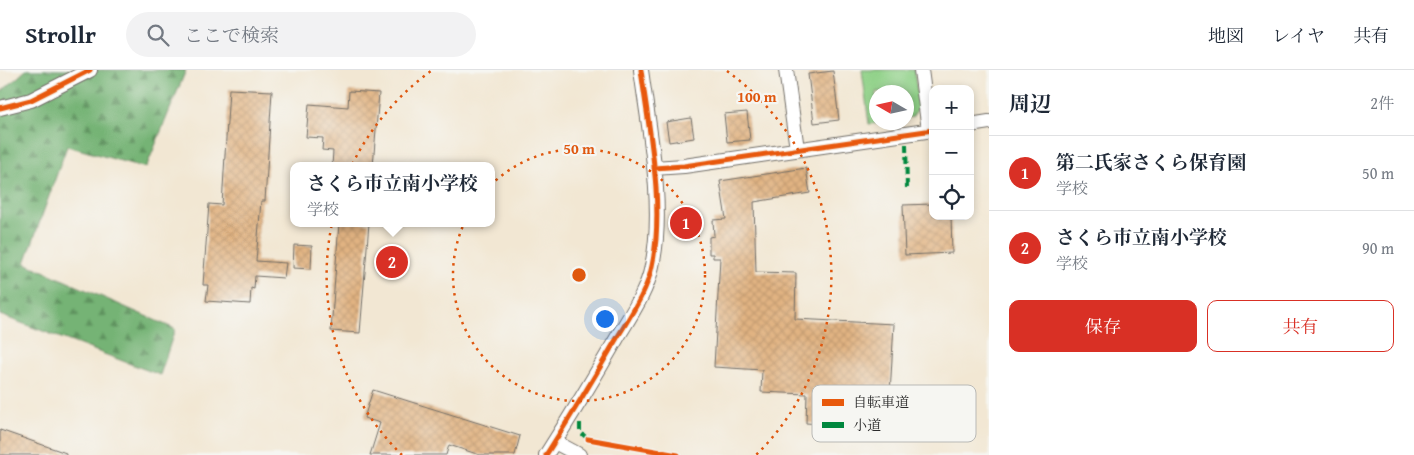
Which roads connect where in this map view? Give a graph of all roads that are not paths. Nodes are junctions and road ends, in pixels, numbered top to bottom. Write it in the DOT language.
graph roads {
  1 [pos="90,70"];
  2 [pos="641,70"];
  3 [pos="786,70"];
  4 [pos="921,70"];
  5 [pos="0,108"];
  6 [pos="929,118"];
  7 [pos="989,122"];
  8 [pos="974,124"];
  9 [pos="929,130"];
  10 [pos="797,149"];
  11 [pos="654,168"];
  12 [pos="554,442"];
  13 [pos="546,455"];
  14 [pos="579,455"];
  1 -- 5 [label="street"];
  2 -- 11 [label="street"];
  3 -- 10 [label="street"];
  4 -- 6 [label="street"];
  7 -- 8 [label="street"];
  9 -- 10 [label="street"];
  10 -- 11 [label="street"];
  11 -- 12 [label="street"];
  12 -- 13 [label="street"];
  12 -- 14 [label="street"];
}
